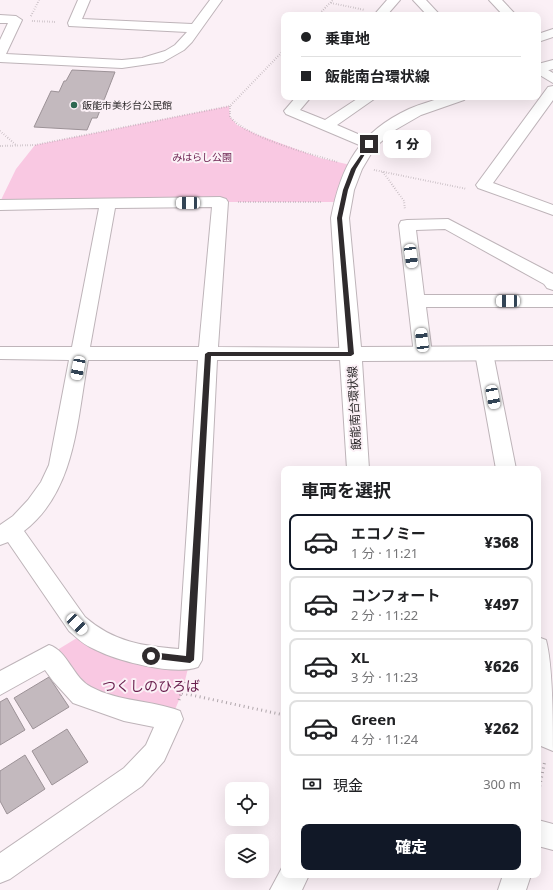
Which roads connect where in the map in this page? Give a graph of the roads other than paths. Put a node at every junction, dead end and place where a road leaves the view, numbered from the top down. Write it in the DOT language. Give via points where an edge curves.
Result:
graph roads {
  1 [pos="84,0"];
  2 [pos="216,0"];
  3 [pos="394,0"];
  4 [pos="420,0"];
  5 [pos="495,0"];
  6 [pos="383,12"];
  7 [pos="431,12"];
  8 [pos="507,12"];
  9 [pos="0,19"];
  10 [pos="195,28"];
  11 [pos="553,33"];
  12 [pos="541,37"];
  13 [pos="0,54"];
  14 [pos="0,58"];
  15 [pos="542,68"];
  16 [pos="553,78"];
  17 [pos="553,90"];
  18 [pos="301,100"];
  19 [pos="365,100"];
  20 [pos="450,100"];
  21 [pos="326,126"];
  22 [pos="369,144"];
  23 [pos="108,203"];
  24 [pos="0,205"];
  25 [pos="553,210"];
  26 [pos="553,284"];
  27 [pos="417,301"];
  28 [pos="553,301"];
  29 [pos="0,353"];
  30 [pos="484,353"];
  31 [pos="553,353"];
  32 [pos="81,354"];
  33 [pos="208,354"];
  34 [pos="351,354"];
  35 [pos="423,354"];
  36 [pos="358,466"];
  37 [pos="505,466"];
  38 [pos="5,533"];
  39 [pos="541,669"];
  40 [pos="0,684"];
  41 [pos="551,738"];
  42 [pos="541,834"];
  43 [pos="553,837"];
  44 [pos="0,869"];
  45 [pos="292,878"];
  46 [pos="516,878"];
  47 [pos="285,890"];
  48 [pos="512,890"];
  1 -- 10 [label="street" via="74,23"];
  2 -- 10 [label="street"];
  3 -- 6 [label="street"];
  4 -- 7 [label="street"];
  5 -- 8 [label="street"];
  9 -- 13 [label="street" via="16,20"];
  10 -- 14 [label="street" via="184,45 175,52 158,60 142,63"];
  11 -- 12 [label="street"];
  15 -- 16 [label="street"];
  17 -- 25 [label="street" via="484,185"];
  18 -- 21 [label="street" via="291,111"];
  19 -- 21 [label="street"];
  20 -- 22 [label="street, 飯能南台環状線" via="415,112 389,127"];
  21 -- 22 [label="street"];
  22 -- 34 [label="street, 飯能南台環状線" via="345,190 340,218"];
  23 -- 24 [label="street"];
  23 -- 32 [label="street"];
  23 -- 33 [label="street" via="220,202"];
  26 -- 27 [label="street" via="552,281 448,224 407,226"];
  27 -- 28 [label="street"];
  27 -- 35 [label="street"];
  29 -- 32 [label="street"];
  30 -- 31 [label="street"];
  30 -- 35 [label="street"];
  30 -- 37 [label="street"];
  32 -- 33 [label="street"];
  32 -- 38 [label="street" via="59,466 48,491 30,512"];
  33 -- 34 [label="street"];
  33 -- 38 [label="street" via="190,660 135,654 110,646 85,633"];
  34 -- 35 [label="street"];
  34 -- 36 [label="street, 飯能南台環状線"];
  39 -- 41 [label="street"];
  40 -- 44 [label="street" via="48,655 82,695 124,710 171,720 155,753 133,777"];
  42 -- 43 [label="street"];
  45 -- 47 [label="street"];
  46 -- 48 [label="street"];
}
